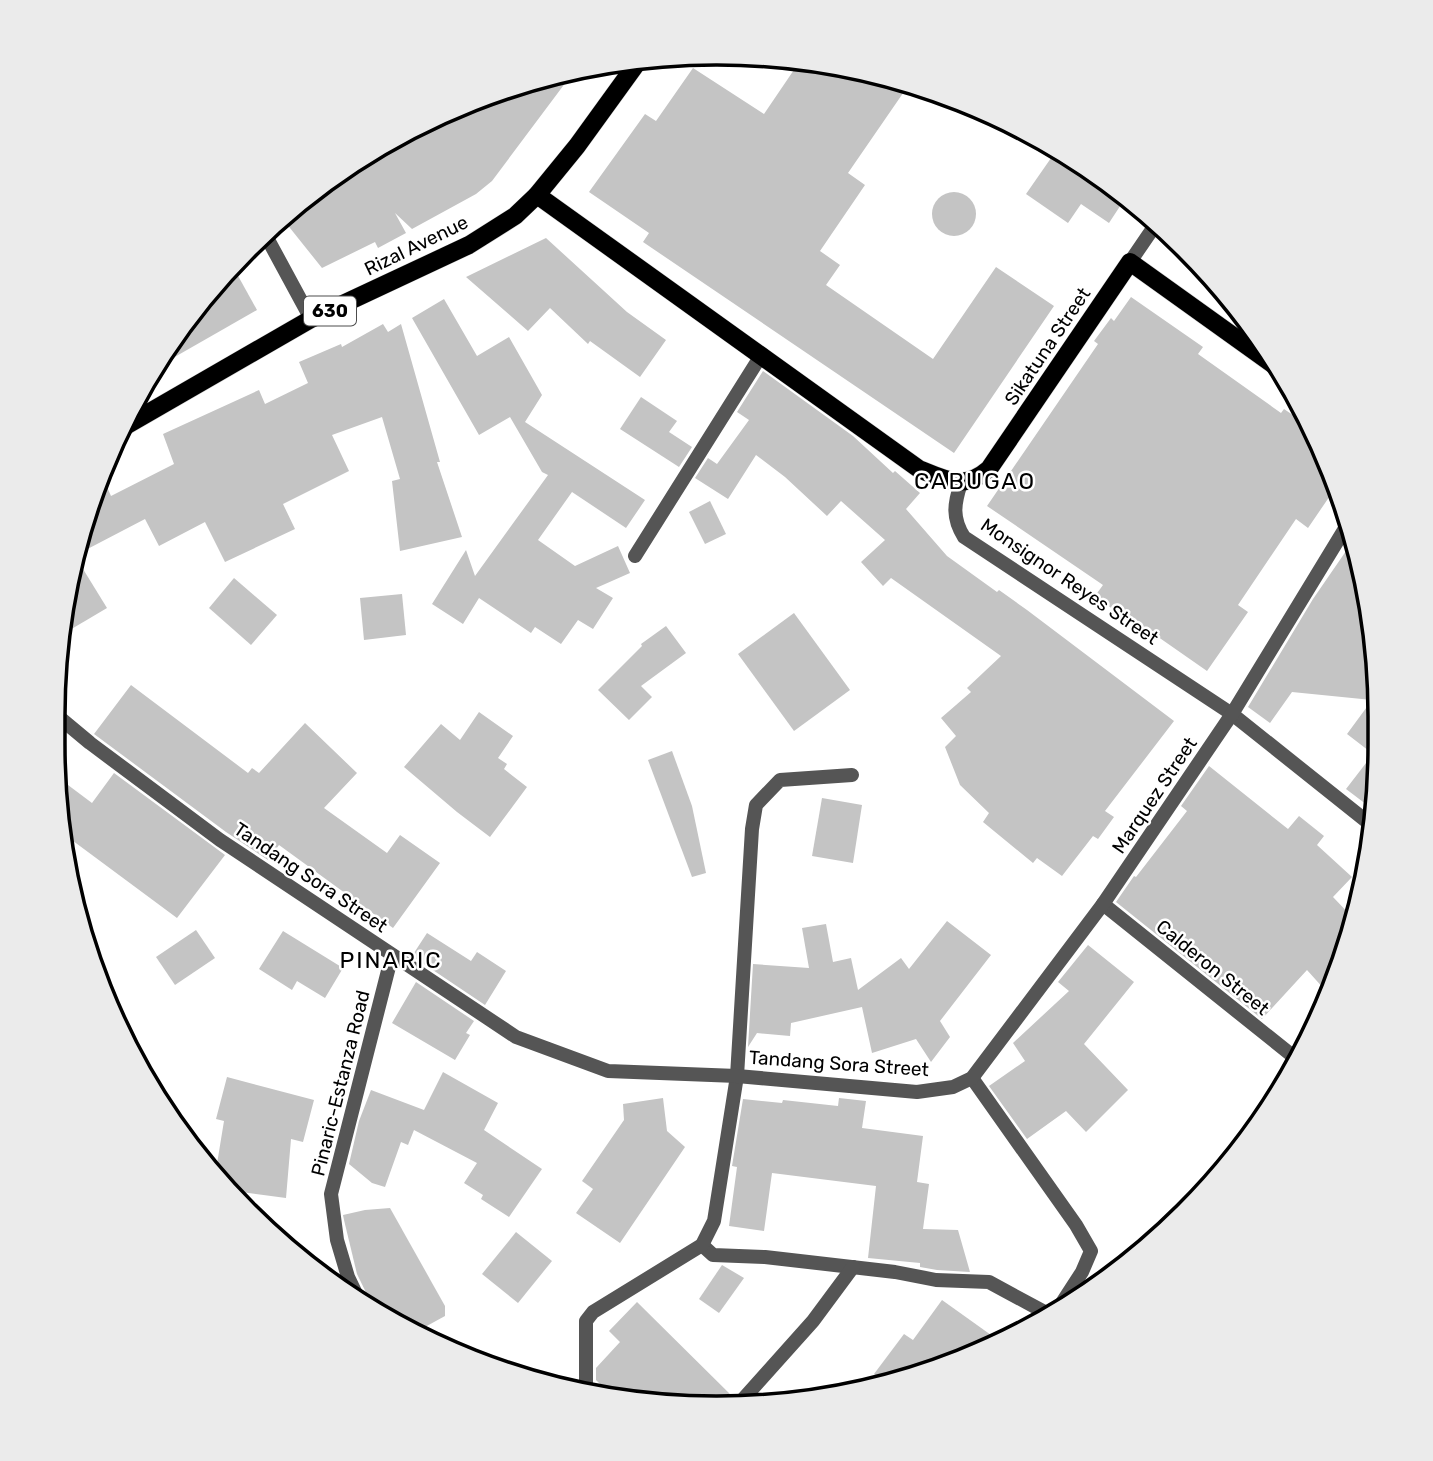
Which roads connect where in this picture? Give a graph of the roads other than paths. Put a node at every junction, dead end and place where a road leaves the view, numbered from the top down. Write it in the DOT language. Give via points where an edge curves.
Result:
graph roads {
  1 [pos="633,70"];
  2 [pos="537,195"];
  3 [pos="1151,231"];
  4 [pos="270,243"];
  5 [pos="1130,262"];
  6 [pos="312,319"];
  7 [pos="1258,353"];
  8 [pos="762,354"];
  9 [pos="136,420"];
  10 [pos="961,483"];
  11 [pos="1342,534"];
  12 [pos="635,556"];
  13 [pos="1232,714"];
  14 [pos="65,722"];
  15 [pos="852,775"];
  16 [pos="1364,819"];
  17 [pos="1103,904"];
  18 [pos="392,955"];
  19 [pos="1290,1054"];
  20 [pos="737,1076"];
  21 [pos="972,1078"];
  22 [pos="702,1245"];
  23 [pos="853,1267"];
  24 [pos="351,1284"];
  25 [pos="1069,1292"];
  26 [pos="1040,1310"];
  27 [pos="586,1383"];
  28 [pos="747,1395"];
  1 -- 2 [label="main road, Rizal Avenue / 630"];
  2 -- 6 [label="main road, Rizal Avenue / 630" via="515,216 469,245"];
  2 -- 8 [label="main road"];
  3 -- 5 [label="street, Sikatuna Street"];
  4 -- 6 [label="street"];
  5 -- 7 [label="main road"];
  5 -- 10 [label="main road, Sikatuna Street" via="989,469"];
  6 -- 9 [label="main road, Rizal Avenue / 630"];
  8 -- 10 [label="main road" via="919,469"];
  8 -- 12 [label="street"];
  10 -- 13 [label="street, Monsignor Reyes Street" via="954,512 964,537"];
  11 -- 13 [label="street, Marquez Street"];
  13 -- 16 [label="street, Monsignor Reyes Street"];
  13 -- 17 [label="street, Marquez Street"];
  14 -- 18 [label="street, Tandang Sora Street" via="220,840"];
  15 -- 20 [label="street" via="780,780 757,805"];
  17 -- 19 [label="street, Calderon Street"];
  17 -- 21 [label="street, Marquez Street"];
  18 -- 20 [label="street, Tandang Sora Street" via="516,1037 608,1071"];
  18 -- 24 [label="street, Pinaric-Estanza Road" via="331,1194 337,1240"];
  20 -- 21 [label="street, Tandang Sora Street" via="917,1092 953,1087"];
  20 -- 22 [label="street" via="714,1221"];
  21 -- 25 [label="street" via="1091,1251"];
  22 -- 23 [label="street" via="713,1255"];
  22 -- 27 [label="street" via="593,1312 586,1321"];
  23 -- 26 [label="street" via="936,1280 989,1282"];
  23 -- 28 [label="street" via="813,1321"];
}
